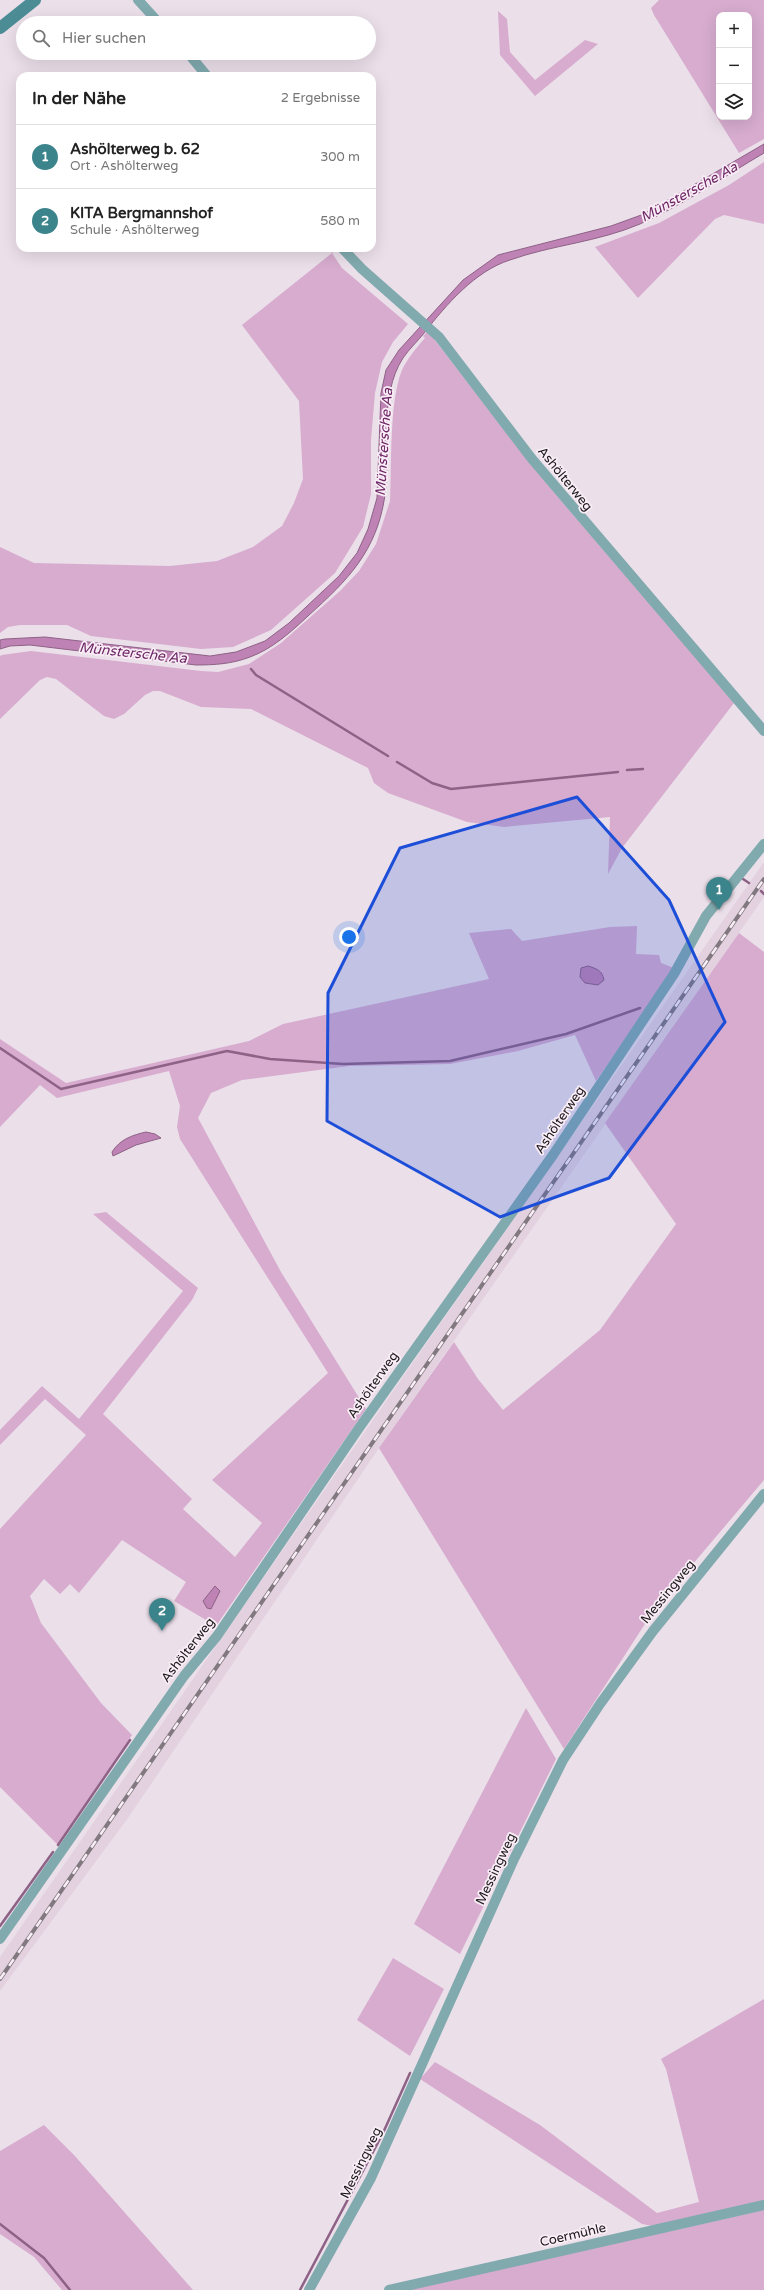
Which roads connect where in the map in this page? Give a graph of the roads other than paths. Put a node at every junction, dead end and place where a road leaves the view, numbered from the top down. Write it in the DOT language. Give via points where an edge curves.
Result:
graph roads {
  1 [pos="35,0"];
  2 [pos="138,0"];
  3 [pos="153,16"];
  4 [pos="0,28"];
  5 [pos="194,60"];
  6 [pos="204,72"];
  7 [pos="346,252"];
  8 [pos="764,732"];
  9 [pos="764,844"];
  10 [pos="764,1494"];
  11 [pos="0,1939"];
  12 [pos="764,2205"];
  13 [pos="309,2290"];
  14 [pos="388,2290"];
  1 -- 4 [label="main road"];
  2 -- 3 [label="street"];
  5 -- 6 [label="street"];
  7 -- 8 [label="street, Ashölterweg" via="434,332 537,465"];
  9 -- 11 [label="street, Ashölterweg" via="706,916 679,968 553,1155 359,1428 217,1636 184,1676"];
  10 -- 13 [label="street, Messingweg" via="653,1631 563,1760 514,1858 371,2178"];
  12 -- 14 [label="street, Coermühle"];
}
